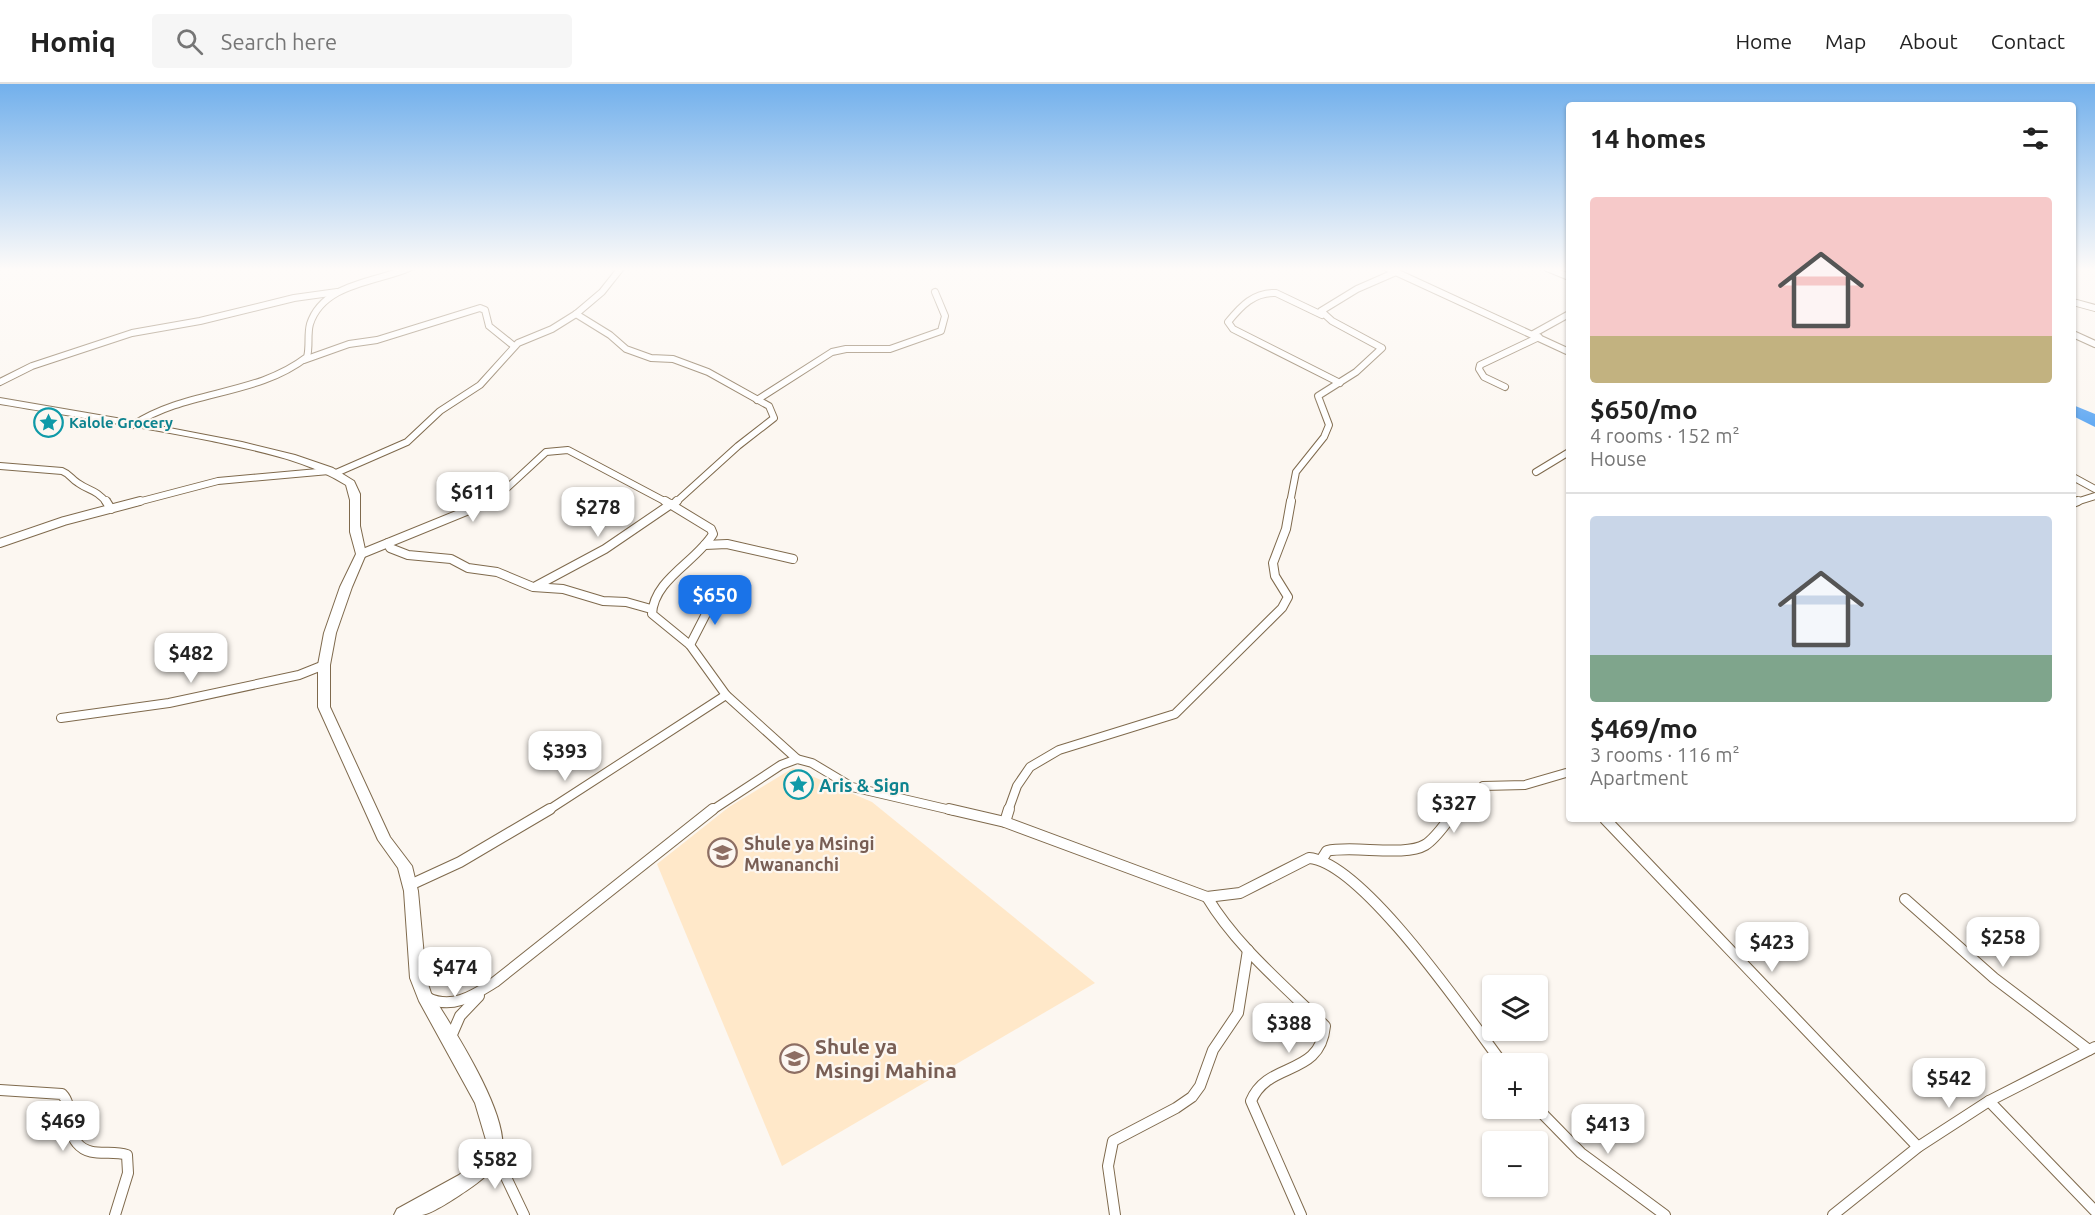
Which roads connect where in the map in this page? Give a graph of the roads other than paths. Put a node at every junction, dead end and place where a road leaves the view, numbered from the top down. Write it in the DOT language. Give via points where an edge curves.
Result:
graph roads {
  1 [pos="201,321"];
  2 [pos="312,321"];
  3 [pos="439,321"];
  4 [pos="488,321"];
  5 [pos="563,321"];
  6 [pos="587,321"];
  7 [pos="946,321"];
  8 [pos="1229,321"];
  9 [pos="1333,321"];
  10 [pos="1503,321"];
  11 [pos="1559,321"];
  12 [pos="2076,335"];
  13 [pos="1536,336"];
  14 [pos="2095,344"];
  15 [pos="514,346"];
  16 [pos="1566,351"];
  17 [pos="304,361"];
  18 [pos="0,382"];
  19 [pos="1340,383"];
  20 [pos="1505,387"];
  21 [pos="757,400"];
  22 [pos="0,401"];
  23 [pos="133,425"];
  24 [pos="1566,454"];
  25 [pos="0,466"];
  26 [pos="332,472"];
  27 [pos="1536,472"];
  28 [pos="2076,479"];
  29 [pos="2095,489"];
  30 [pos="2095,496"];
  31 [pos="2076,502"];
  32 [pos="672,505"];
  33 [pos="111,509"];
  34 [pos="0,543"];
  35 [pos="388,543"];
  36 [pos="705,545"];
  37 [pos="361,554"];
  38 [pos="793,559"];
  39 [pos="534,587"];
  40 [pos="729,595"];
  41 [pos="651,609"];
  42 [pos="690,645"];
  43 [pos="324,665"];
  44 [pos="726,695"];
  45 [pos="61,718"];
  46 [pos="797,759"];
  47 [pos="1566,775"];
  48 [pos="1005,822"];
  49 [pos="1608,822"];
  50 [pos="1322,859"];
  51 [pos="410,885"];
  52 [pos="1207,897"];
  53 [pos="1905,899"];
  54 [pos="1248,950"];
  55 [pos="495,982"];
  56 [pos="425,996"];
  57 [pos="450,1041"];
  58 [pos="2092,1048"];
  59 [pos="1495,1053"];
  60 [pos="0,1090"];
  61 [pos="1989,1101"];
  62 [pos="1545,1119"];
  63 [pos="1918,1147"];
  64 [pos="494,1152"];
  65 [pos="2095,1211"];
  66 [pos="115,1215"];
  67 [pos="403,1215"];
  68 [pos="524,1215"];
  69 [pos="1115,1215"];
  70 [pos="1302,1215"];
  71 [pos="1665,1215"];
  72 [pos="1833,1215"];
  1 -- 18 [label="street" via="132,333 32,366"];
  2 -- 17 [label="street" via="309,351"];
  3 -- 17 [label="street" via="350,344"];
  4 -- 15 [label="street"];
  5 -- 15 [label="street"];
  6 -- 21 [label="street" via="626,350 651,358 673,359 708,372"];
  7 -- 21 [label="street" via="941,331 906,346 832,352"];
  8 -- 19 [label="street" via="1233,329"];
  9 -- 19 [label="street" via="1382,348"];
  10 -- 13 [label="street"];
  11 -- 13 [label="street"];
  12 -- 14 [label="street"];
  13 -- 16 [label="street"];
  13 -- 20 [label="street" via="1480,365 1484,377"];
  15 -- 26 [label="street" via="486,380 440,411 407,442"];
  17 -- 23 [label="street" via="267,380 163,406"];
  19 -- 48 [label="street" via="1318,396 1318,404 1330,421 1323,442 1310,452 1296,474 1287,526 1275,551 1272,568 1288,597 1282,608 1175,714 1153,725 1059,752 1031,767 1016,788"];
  21 -- 32 [label="street" via="769,406 774,417"];
  22 -- 23 [label="street"];
  23 -- 26 [label="street" via="272,450"];
  24 -- 27 [label="street"];
  25 -- 33 [label="street" via="70,474 78,484 99,492"];
  26 -- 33 [label="street" via="219,481"];
  26 -- 37 [label="street" via="348,480 354,489 355,531"];
  28 -- 29 [label="street"];
  30 -- 31 [label="street"];
  32 -- 35 [label="street" via="568,450 552,450 494,500"];
  32 -- 36 [label="street" via="711,528 713,534"];
  32 -- 39 [label="street" via="580,566"];
  33 -- 34 [label="street"];
  35 -- 37 [label="street"];
  35 -- 39 [label="street" via="390,548 408,555 451,559 468,568 497,572"];
  36 -- 38 [label="street" via="727,544"];
  36 -- 41 [label="street" via="666,584"];
  37 -- 43 [label="street" via="330,633"];
  39 -- 41 [label="street" via="563,588 603,601"];
  40 -- 42 [label="street" via="709,608"];
  41 -- 42 [label="street"];
  42 -- 44 [label="street"];
  43 -- 45 [label="street" via="299,675 169,703"];
  43 -- 51 [label="street" via="324,707 386,840 405,866"];
  44 -- 46 [label="street"];
  44 -- 51 [label="street" via="539,816 506,832 484,851"];
  46 -- 48 [label="street" via="852,787"];
  46 -- 55 [label="street" via="724,800"];
  47 -- 50 [label="street" via="1525,785 1483,786 1462,803 1425,845 1390,851 1336,849 1327,851"];
  48 -- 52 [label="street"];
  49 -- 63 [label="street"];
  50 -- 52 [label="street" via="1307,859 1237,894"];
  50 -- 59 [label="street" via="1355,882 1394,921"];
  51 -- 56 [label="street" via="418,978"];
  52 -- 54 [label="street"];
  53 -- 58 [label="street" via="2022,1003"];
  54 -- 69 [label="street" via="1238,1013 1213,1050 1200,1086 1176,1108 1116,1138 1110,1147 1108,1166"];
  54 -- 70 [label="street" via="1326,1029 1319,1051 1257,1087 1251,1101"];
  55 -- 56 [label="street" via="457,1002 444,1004"];
  55 -- 57 [label="street" via="466,1008"];
  56 -- 57 [label="street"];
  57 -- 64 [label="street" via="487,1110 495,1131"];
  58 -- 61 [label="street"];
  60 -- 66 [label="street" via="62,1094 67,1099 74,1142 87,1150 128,1155 128,1173"];
  61 -- 63 [label="street"];
  61 -- 65 [label="street"];
  62 -- 71 [label="street" via="1611,1177"];
  63 -- 72 [label="street"];
  64 -- 67 [label="street" via="485,1164 446,1194"];
  64 -- 68 [label="street"];
}
